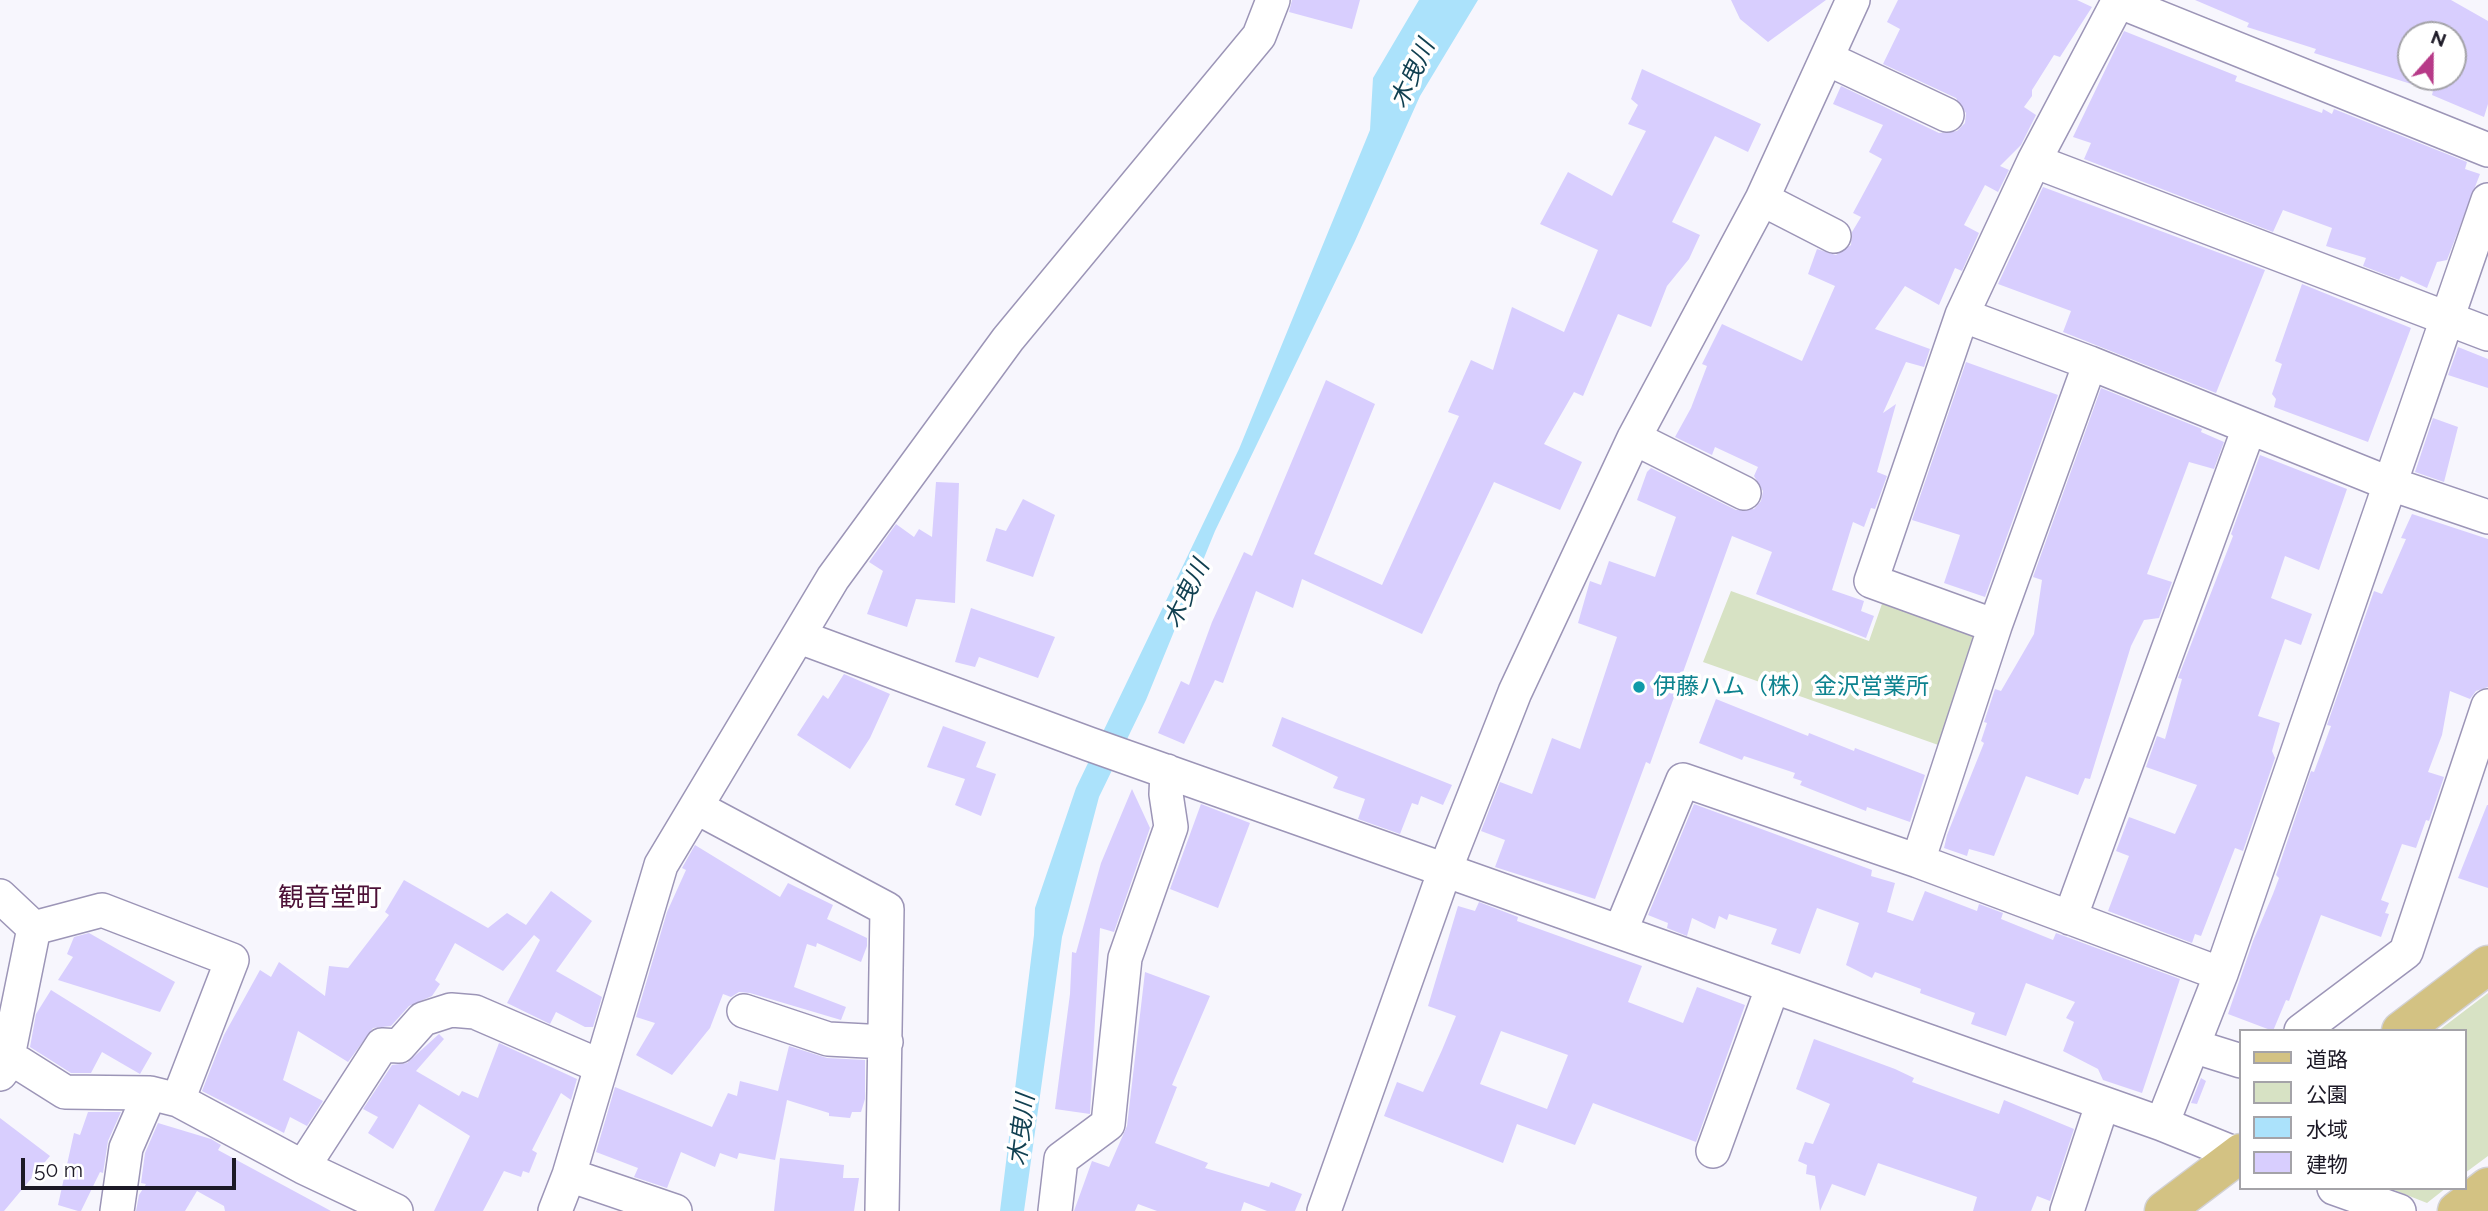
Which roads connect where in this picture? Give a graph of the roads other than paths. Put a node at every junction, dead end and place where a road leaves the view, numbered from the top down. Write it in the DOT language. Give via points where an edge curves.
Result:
graph roads {
  1 [pos="1272,0"];
  2 [pos="1853,0"];
  3 [pos="2119,1"];
  4 [pos="1828,59"];
  5 [pos="1947,116"];
  6 [pos="2488,150"];
  7 [pos="2034,161"];
  8 [pos="1762,199"];
  9 [pos="2488,200"];
  10 [pos="1834,236"];
  11 [pos="1962,315"];
  12 [pos="2448,320"];
  13 [pos="2488,334"];
  14 [pos="2090,363"];
  15 [pos="2249,428"];
  16 [pos="1634,438"];
  17 [pos="2388,483"];
  18 [pos="1744,493"];
  19 [pos="2488,517"];
  20 [pos="1995,626"];
  21 [pos="800,637"];
  22 [pos="2488,706"];
  23 [pos="1167,771"];
  24 [pos="696,807"];
  25 [pos="1918,861"];
  26 [pos="1445,870"];
  27 [pos="0,896"];
  28 [pos="2070,918"];
  29 [pos="34,928"];
  30 [pos="1620,932"];
  31 [pos="2488,965"];
  32 [pos="2221,974"];
  33 [pos="1773,986"];
  34 [pos="744,1011"];
  35 [pos="2304,1029"];
  36 [pos="2404,1029"];
  37 [pos="886,1042"];
  38 [pos="2193,1046"];
  39 [pos="2240,1062"];
  40 [pos="600,1066"];
  41 [pos="3,1070"];
  42 [pos="164,1096"];
  43 [pos="2102,1105"];
  44 [pos="2162,1124"];
  45 [pos="1713,1151"];
  46 [pos="2240,1155"];
  47 [pos="303,1167"];
  48 [pos="569,1175"];
  49 [pos="2488,1187"];
  50 [pos="2340,1190"];
  51 [pos="359,1203"];
  52 [pos="117,1211"];
  53 [pos="396,1211"];
  54 [pos="555,1211"];
  55 [pos="675,1211"];
  56 [pos="882,1211"];
  57 [pos="1055,1211"];
  58 [pos="1324,1211"];
  59 [pos="2067,1211"];
  60 [pos="2164,1211"];
  61 [pos="2399,1211"];
  62 [pos="2457,1211"];
  1 -- 21 [label="street" via="1259,36 1008,339 833,578"];
  2 -- 4 [label="street"];
  3 -- 6 [label="street"];
  3 -- 7 [label="street"];
  4 -- 5 [label="street"];
  4 -- 8 [label="street"];
  7 -- 11 [label="street"];
  7 -- 12 [label="street"];
  8 -- 10 [label="street"];
  8 -- 16 [label="street"];
  9 -- 12 [label="street"];
  11 -- 14 [label="street"];
  11 -- 20 [label="street" via="1871,582"];
  12 -- 13 [label="street"];
  12 -- 17 [label="street"];
  14 -- 15 [label="street"];
  14 -- 20 [label="street"];
  15 -- 17 [label="street"];
  15 -- 28 [label="street"];
  16 -- 18 [label="street"];
  16 -- 26 [label="street" via="1515,692"];
  17 -- 19 [label="street"];
  17 -- 32 [label="street"];
  20 -- 25 [label="street"];
  21 -- 23 [label="street"];
  21 -- 24 [label="street"];
  22 -- 35 [label="street" via="2406,952"];
  23 -- 26 [label="street"];
  23 -- 57 [label="street" via="1171,827 1125,958 1108,1124 1061,1159"];
  24 -- 37 [label="street" via="887,909"];
  24 -- 40 [label="street" via="661,864"];
  25 -- 28 [label="street"];
  25 -- 30 [label="street" via="1683,780"];
  26 -- 30 [label="street"];
  26 -- 58 [label="street"];
  27 -- 29 [label="street"];
  28 -- 32 [label="street"];
  29 -- 41 [label="street"];
  29 -- 42 [label="street" via="102,910 232,960"];
  30 -- 33 [label="street"];
  31 -- 36 [label="main road"];
  32 -- 38 [label="street"];
  33 -- 43 [label="street"];
  33 -- 45 [label="street"];
  34 -- 37 [label="street" via="828,1039"];
  37 -- 56 [label="street"];
  38 -- 39 [label="street"];
  38 -- 44 [label="street"];
  40 -- 47 [label="street" via="475,1012 451,1010 423,1019 399,1046 382,1045"];
  40 -- 48 [label="street"];
  41 -- 42 [label="street" via="19,1063 65,1092"];
  42 -- 47 [label="street"];
  42 -- 52 [label="street" via="126,1147"];
  43 -- 44 [label="street"];
  43 -- 59 [label="street"];
  44 -- 46 [label="street"];
  46 -- 60 [label="main road"];
  47 -- 51 [label="street"];
  48 -- 54 [label="street"];
  48 -- 55 [label="street"];
  49 -- 62 [label="main road"];
  50 -- 61 [label="street"];
  51 -- 53 [label="street"];
}
